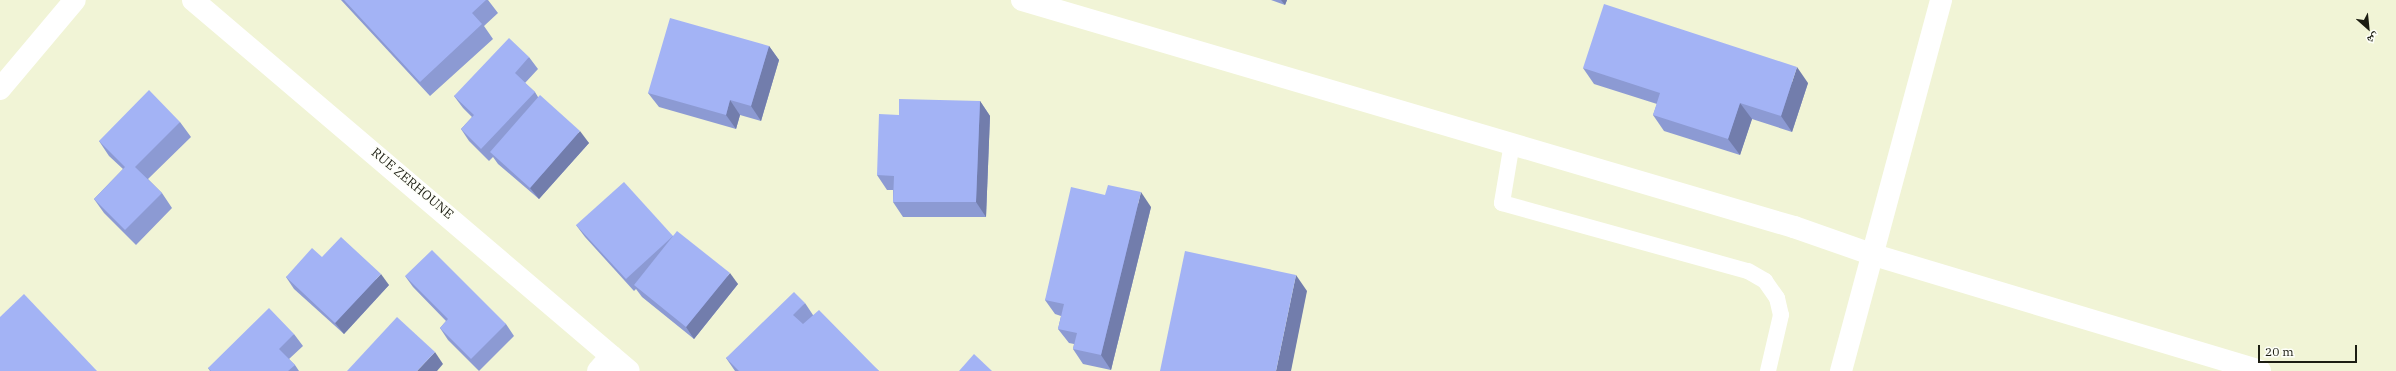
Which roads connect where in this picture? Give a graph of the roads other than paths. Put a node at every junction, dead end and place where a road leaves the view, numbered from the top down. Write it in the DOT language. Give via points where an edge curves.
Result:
graph roads {
  1 [pos="75,0"];
  2 [pos="193,0"];
  3 [pos="1022,0"];
  4 [pos="1941,0"];
  5 [pos="0,89"];
  6 [pos="1512,143"];
  7 [pos="1874,254"];
  8 [pos="604,364"];
  9 [pos="629,371"];
  10 [pos="1768,371"];
  11 [pos="1841,371"];
  12 [pos="2260,371"];
  1 -- 5 [label="street"];
  2 -- 8 [label="street, RUE ZERHOUNE"];
  3 -- 6 [label="street"];
  4 -- 7 [label="street"];
  6 -- 7 [label="street"];
  6 -- 10 [label="lane" via="1502,203 1748,271 1766,281 1777,298 1781,315"];
  7 -- 11 [label="street"];
  7 -- 12 [label="street"];
  8 -- 9 [label="street, RUE ZERHOUNE"];
}
